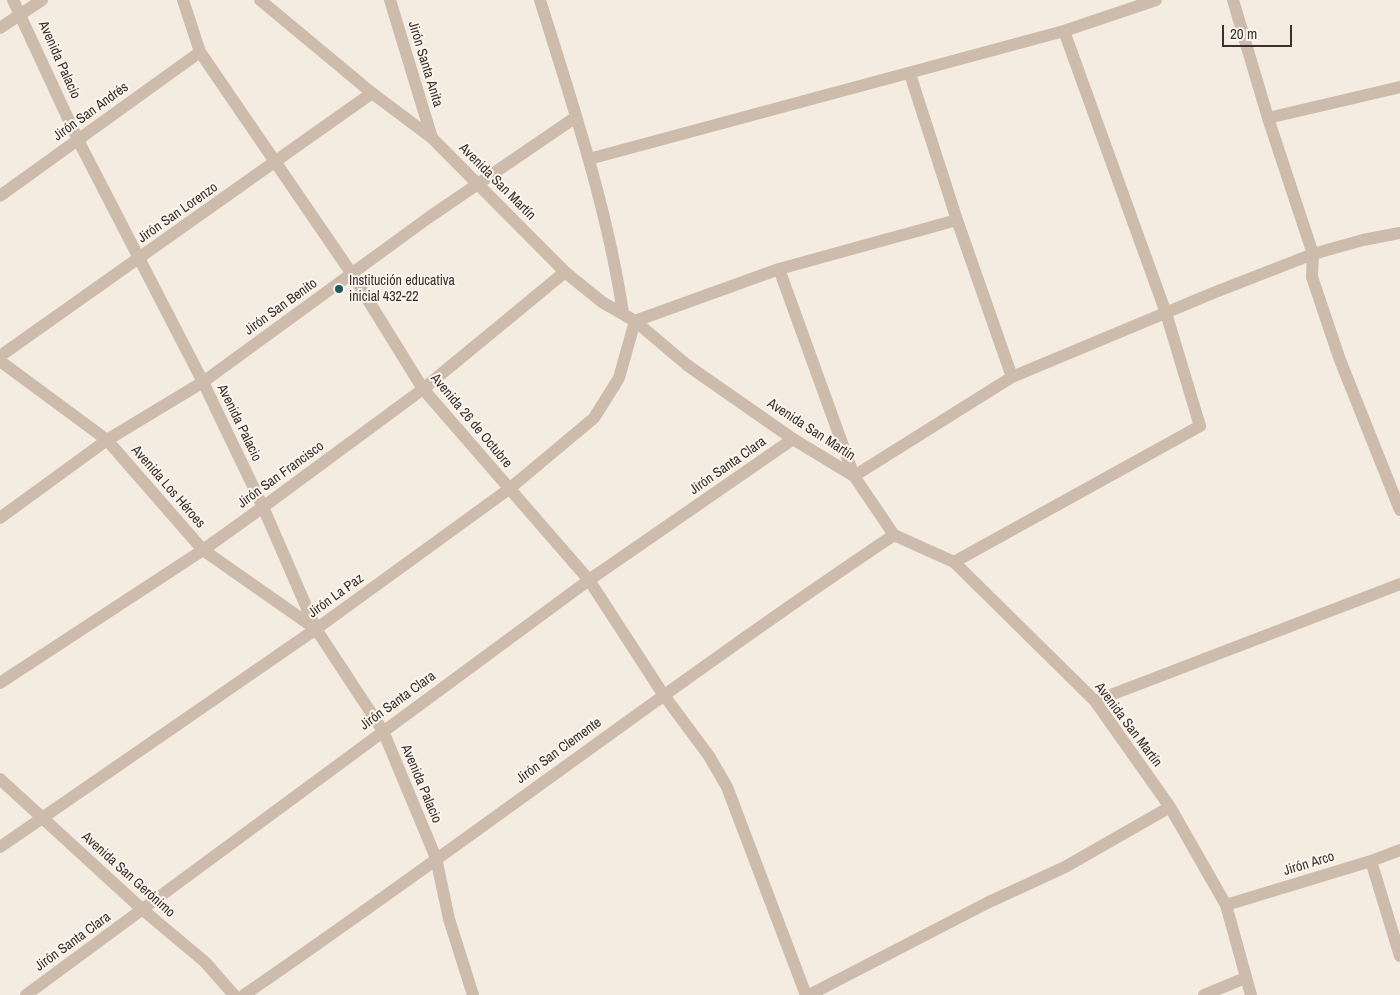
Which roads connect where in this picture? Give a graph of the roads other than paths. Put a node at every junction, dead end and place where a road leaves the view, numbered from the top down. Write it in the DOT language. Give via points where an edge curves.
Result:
graph roads {
  1 [pos="13,0"];
  2 [pos="42,0"];
  3 [pos="184,0"];
  4 [pos="260,0"];
  5 [pos="390,0"];
  6 [pos="540,0"];
  7 [pos="1156,0"];
  8 [pos="1233,0"];
  9 [pos="21,13"];
  10 [pos="0,28"];
  11 [pos="1064,31"];
  12 [pos="200,52"];
  13 [pos="910,74"];
  14 [pos="1400,87"];
  15 [pos="372,93"];
  16 [pos="576,117"];
  17 [pos="1268,118"];
  18 [pos="432,138"];
  19 [pos="78,140"];
  20 [pos="589,159"];
  21 [pos="276,162"];
  22 [pos="477,184"];
  23 [pos="0,196"];
  24 [pos="957,220"];
  25 [pos="1400,233"];
  26 [pos="1313,254"];
  27 [pos="138,259"];
  28 [pos="779,269"];
  29 [pos="565,272"];
  30 [pos="352,274"];
  31 [pos="623,312"];
  32 [pos="1166,314"];
  33 [pos="635,321"];
  34 [pos="0,356"];
  35 [pos="0,362"];
  36 [pos="1012,377"];
  37 [pos="203,382"];
  38 [pos="423,389"];
  39 [pos="793,439"];
  40 [pos="107,440"];
  41 [pos="854,476"];
  42 [pos="509,489"];
  43 [pos="263,508"];
  44 [pos="1400,510"];
  45 [pos="0,518"];
  46 [pos="894,535"];
  47 [pos="203,550"];
  48 [pos="954,562"];
  49 [pos="589,580"];
  50 [pos="1400,584"];
  51 [pos="316,629"];
  52 [pos="0,683"];
  53 [pos="663,694"];
  54 [pos="1095,701"];
  55 [pos="383,731"];
  56 [pos="0,779"];
  57 [pos="1170,807"];
  58 [pos="41,817"];
  59 [pos="0,846"];
  60 [pos="1400,850"];
  61 [pos="436,858"];
  62 [pos="1371,861"];
  63 [pos="1226,905"];
  64 [pos="143,910"];
  65 [pos="1400,956"];
  66 [pos="1245,978"];
  67 [pos="26,995"];
  68 [pos="234,995"];
  69 [pos="244,995"];
  70 [pos="473,995"];
  71 [pos="808,995"];
  72 [pos="1204,995"];
  73 [pos="1251,995"];
  1 -- 9 [label="street, Avenida Palacio"];
  2 -- 9 [label="street"];
  3 -- 12 [label="street, Avenida 26 de Octubre"];
  4 -- 15 [label="street, Avenida San Martín"];
  5 -- 18 [label="street, Jirón Santa Anita"];
  6 -- 16 [label="street"];
  7 -- 11 [label="street"];
  8 -- 17 [label="street"];
  9 -- 10 [label="street"];
  9 -- 19 [label="street, Avenida Palacio"];
  11 -- 13 [label="street"];
  11 -- 32 [label="street"];
  12 -- 19 [label="street, Jirón San Andrés"];
  12 -- 21 [label="street, Avenida 26 de Octubre"];
  13 -- 20 [label="street"];
  13 -- 24 [label="street"];
  14 -- 17 [label="street"];
  15 -- 18 [label="street, Avenida San Martín"];
  15 -- 21 [label="street, Jirón San Lorenzo"];
  16 -- 20 [label="street"];
  16 -- 22 [label="street, Jirón San Benito"];
  17 -- 26 [label="street"];
  18 -- 22 [label="street, Avenida San Martín"];
  19 -- 23 [label="street, Jirón San Andrés"];
  19 -- 27 [label="street, Avenida Palacio"];
  20 -- 31 [label="street"];
  21 -- 27 [label="street, Jirón San Lorenzo"];
  21 -- 30 [label="street, Avenida 26 de Octubre"];
  22 -- 29 [label="street, Avenida San Martín"];
  22 -- 30 [label="street, Jirón San Benito"];
  24 -- 28 [label="street"];
  24 -- 36 [label="street"];
  25 -- 26 [label="street"];
  26 -- 32 [label="street"];
  26 -- 44 [label="street" via="1312,277 1340,360"];
  27 -- 34 [label="street, Jirón San Lorenzo"];
  27 -- 37 [label="street, Avenida Palacio"];
  28 -- 33 [label="street"];
  28 -- 41 [label="street"];
  29 -- 31 [label="street, Avenida San Martín" via="602,302"];
  29 -- 38 [label="street, Jirón San Francisco"];
  30 -- 37 [label="street, Jirón San Benito"];
  30 -- 38 [label="street, Avenida 26 de Octubre"];
  31 -- 33 [label="street, Avenida San Martín"];
  32 -- 36 [label="street"];
  32 -- 48 [label="street" via="1200,426"];
  33 -- 39 [label="street, Avenida San Martín" via="686,365"];
  33 -- 42 [label="street, Jirón La Paz" via="619,378 594,418"];
  35 -- 40 [label="street, Avenida Los Héroes"];
  36 -- 41 [label="street"];
  37 -- 40 [label="street, Jirón San Benito"];
  37 -- 43 [label="street, Avenida Palacio"];
  38 -- 42 [label="street, Avenida 26 de Octubre"];
  38 -- 43 [label="street, Jirón San Francisco"];
  39 -- 41 [label="street, Avenida San Martín"];
  39 -- 49 [label="street, Jirón Santa Clara"];
  40 -- 45 [label="street, Jirón San Benito"];
  40 -- 47 [label="street, Avenida Los Héroes"];
  41 -- 46 [label="street, Avenida San Martín"];
  42 -- 49 [label="street, Avenida 26 de Octubre"];
  42 -- 51 [label="street, Jirón La Paz"];
  43 -- 47 [label="street, Jirón San Francisco"];
  43 -- 51 [label="street, Avenida Palacio"];
  46 -- 48 [label="street, Avenida San Martín"];
  46 -- 53 [label="street, Jirón San Clemente"];
  47 -- 51 [label="street, Avenida Los Héroes"];
  47 -- 52 [label="street, Jirón San Francisco"];
  48 -- 54 [label="street, Avenida San Martín"];
  49 -- 53 [label="street, Avenida 26 de Octubre"];
  49 -- 55 [label="street, Jirón Santa Clara"];
  50 -- 54 [label="street"];
  51 -- 55 [label="street, Avenida Palacio"];
  51 -- 58 [label="street, Jirón La Paz"];
  53 -- 61 [label="street, Jirón San Clemente"];
  53 -- 71 [label="street, Avenida 26 de Octubre" via="709,756 727,787"];
  54 -- 57 [label="street, Avenida San Martín"];
  55 -- 61 [label="street, Avenida Palacio"];
  55 -- 64 [label="street, Jirón Santa Clara"];
  56 -- 58 [label="street, Avenida San Gerónimo"];
  57 -- 63 [label="street, Avenida San Martín"];
  57 -- 71 [label="street" via="1065,867 987,903"];
  58 -- 59 [label="street, Jirón La Paz"];
  58 -- 64 [label="street, Avenida San Gerónimo"];
  60 -- 62 [label="street, Jirón Arco"];
  61 -- 69 [label="street, Jirón San Clemente" via="371,908"];
  61 -- 70 [label="street" via="449,919"];
  62 -- 63 [label="street, Jirón Arco"];
  62 -- 65 [label="street"];
  63 -- 66 [label="street, Avenida San Martín"];
  64 -- 67 [label="street, Jirón Santa Clara"];
  64 -- 68 [label="street, Avenida San Gerónimo" via="205,962"];
  66 -- 72 [label="street"];
  66 -- 73 [label="street, Avenida San Martín"];
}
